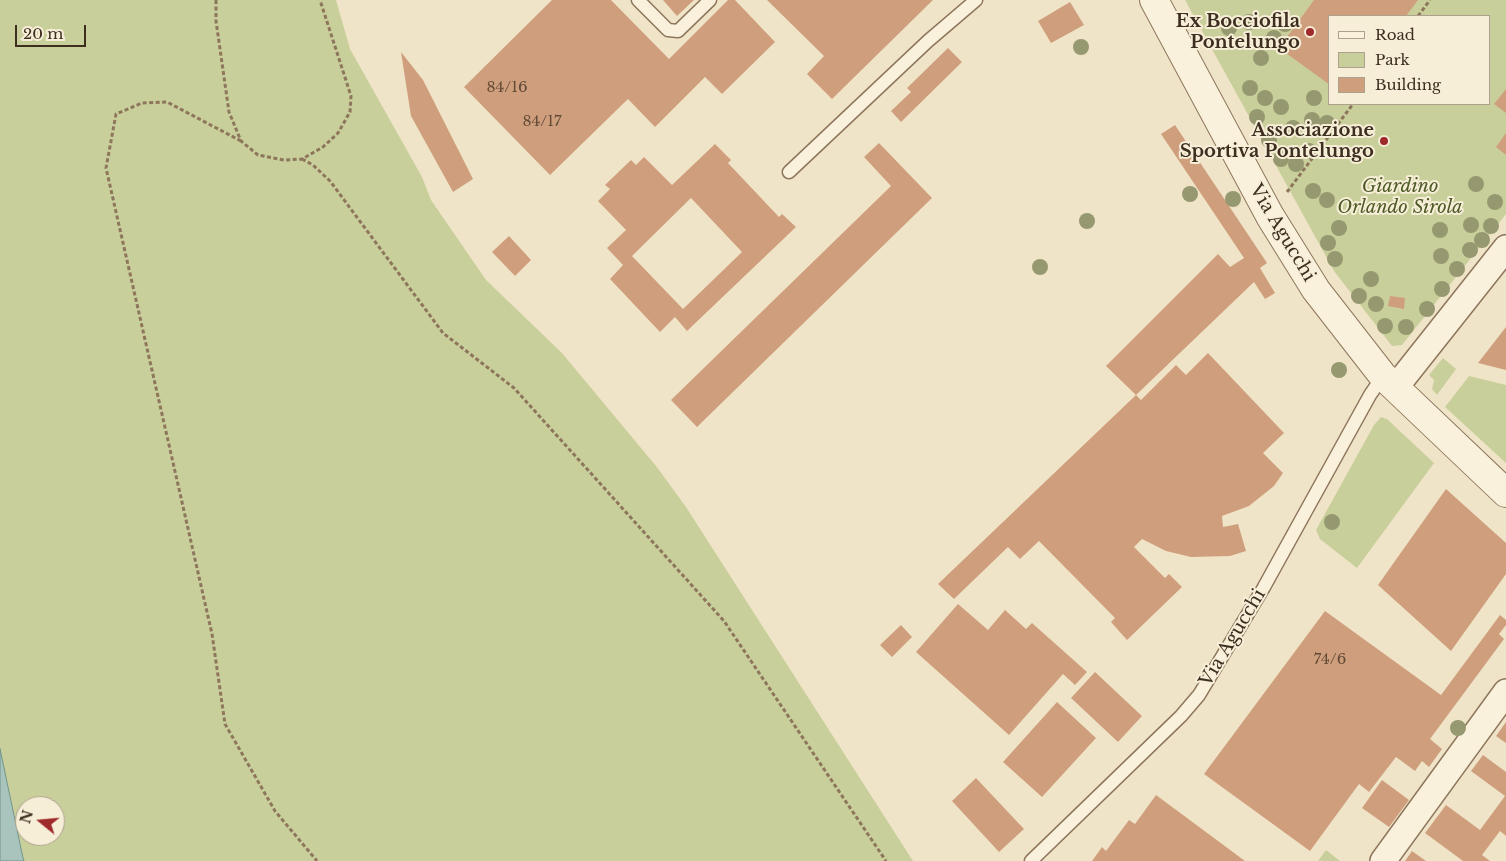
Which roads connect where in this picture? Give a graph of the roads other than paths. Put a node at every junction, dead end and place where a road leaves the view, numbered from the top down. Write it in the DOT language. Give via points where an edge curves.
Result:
graph roads {
  1 [pos="638,0"];
  2 [pos="710,0"];
  3 [pos="976,0"];
  4 [pos="1154,0"];
  5 [pos="789,172"];
  6 [pos="1506,248"];
  7 [pos="1389,382"];
  8 [pos="1506,494"];
  9 [pos="1506,692"];
  10 [pos="1031,861"];
  11 [pos="1383,861"];
  1 -- 2 [label="lane" via="668,30 678,31"];
  3 -- 5 [label="lane"];
  4 -- 7 [label="street, Via Agucchi" via="1299,265 1345,329"];
  6 -- 7 [label="street, Via Agucchi"];
  7 -- 8 [label="street, Via Agucchi"];
  7 -- 10 [label="lane, Via Agucchi" via="1370,395 1264,587 1199,695"];
  9 -- 11 [label="street"];
}
